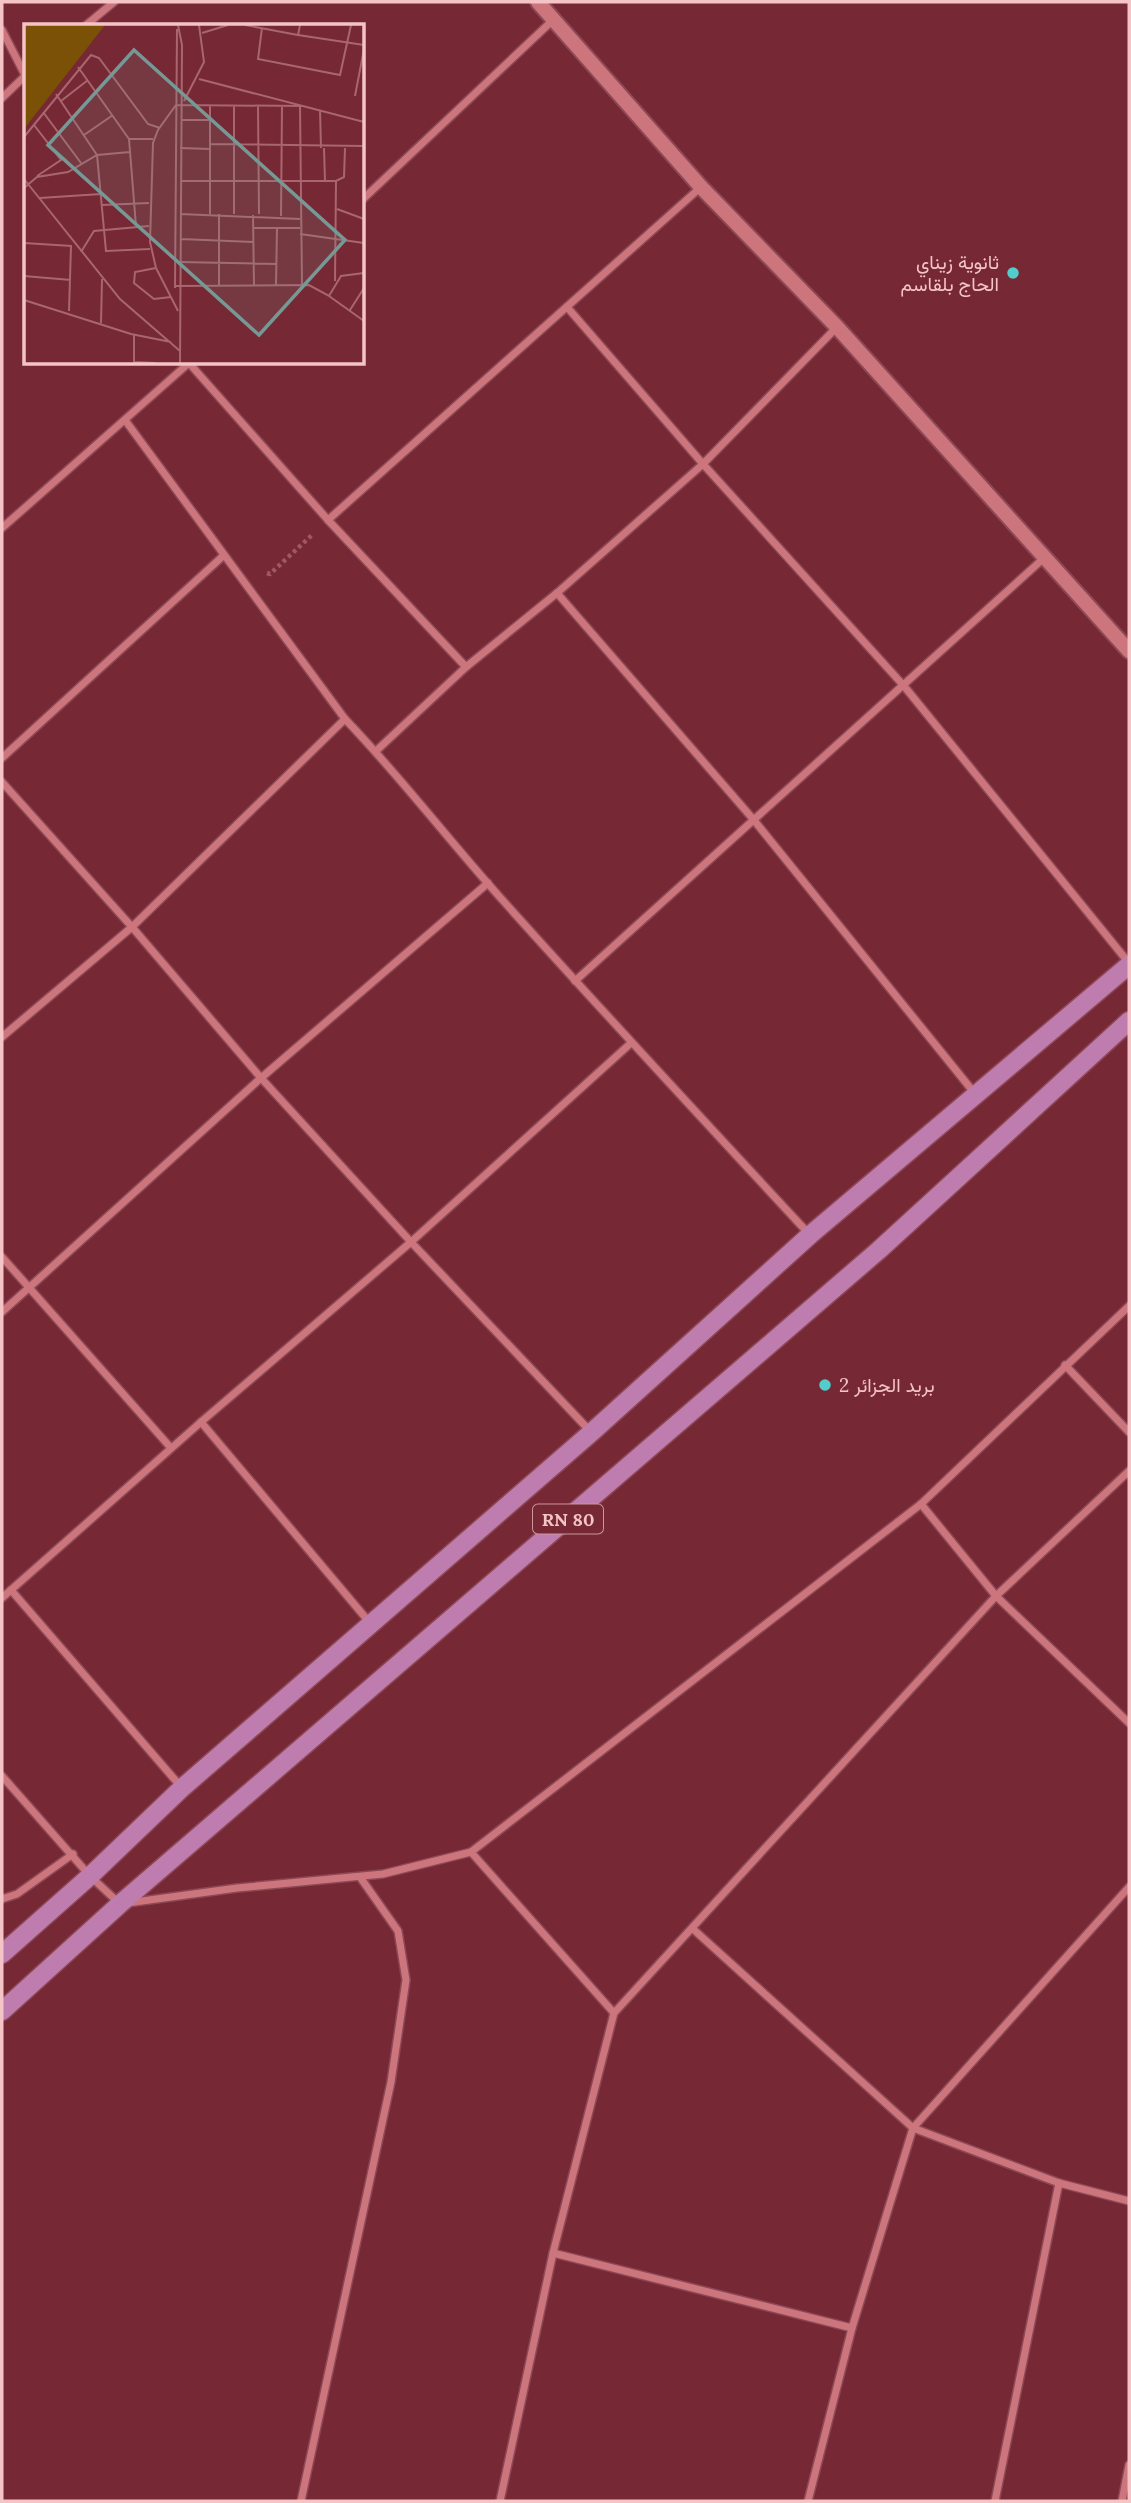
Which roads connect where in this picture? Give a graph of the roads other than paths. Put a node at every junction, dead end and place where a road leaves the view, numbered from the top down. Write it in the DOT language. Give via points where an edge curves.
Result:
graph roads {
  1 [pos="114,2"];
  2 [pos="538,2"];
  3 [pos="554,20"];
  4 [pos="87,24"];
  5 [pos="2,30"];
  6 [pos="24,72"];
  7 [pos="24,78"];
  8 [pos="2,98"];
  9 [pos="702,187"];
  10 [pos="364,198"];
  11 [pos="567,307"];
  12 [pos="837,327"];
  13 [pos="189,364"];
  14 [pos="191,364"];
  15 [pos="125,420"];
  16 [pos="703,464"];
  17 [pos="328,520"];
  18 [pos="2,528"];
  19 [pos="223,556"];
  20 [pos="1044,558"];
  21 [pos="557,593"];
  22 [pos="1129,651"];
  23 [pos="466,667"];
  24 [pos="904,686"];
  25 [pos="345,719"];
  26 [pos="376,751"];
  27 [pos="2,758"];
  28 [pos="2,782"];
  29 [pos="753,819"];
  30 [pos="488,883"];
  31 [pos="132,927"];
  32 [pos="1129,964"];
  33 [pos="575,981"];
  34 [pos="1129,1021"];
  35 [pos="2,1037"];
  36 [pos="631,1042"];
  37 [pos="261,1078"];
  38 [pos="977,1096"];
  39 [pos="810,1235"];
  40 [pos="411,1242"];
  41 [pos="2,1257"];
  42 [pos="30,1287"];
  43 [pos="1129,1306"];
  44 [pos="2,1312"];
  45 [pos="1065,1366"];
  46 [pos="201,1422"];
  47 [pos="592,1432"];
  48 [pos="1129,1432"];
  49 [pos="171,1448"];
  50 [pos="1129,1471"];
  51 [pos="921,1504"];
  52 [pos="11,1590"];
  53 [pos="996,1596"];
  54 [pos="2,1598"];
  55 [pos="370,1623"];
  56 [pos="1129,1723"];
  57 [pos="2,1776"];
  58 [pos="182,1787"];
  59 [pos="471,1852"];
  60 [pos="73,1854"];
  61 [pos="90,1876"];
  62 [pos="360,1877"];
  63 [pos="1129,1887"];
  64 [pos="2,1899"];
  65 [pos="120,1904"];
  66 [pos="693,1929"];
  67 [pos="2,1954"];
  68 [pos="2,2011"];
  69 [pos="614,2013"];
  70 [pos="913,2129"];
  71 [pos="1059,2183"];
  72 [pos="1129,2201"];
  73 [pos="553,2253"];
  74 [pos="852,2328"];
  75 [pos="1129,2465"];
  76 [pos="301,2501"];
  77 [pos="500,2501"];
  78 [pos="808,2501"];
  79 [pos="995,2501"];
  80 [pos="1122,2501"];
  1 -- 4 [label="street"];
  2 -- 3 [label="main road"];
  3 -- 9 [label="main road"];
  3 -- 10 [label="street"];
  5 -- 6 [label="street"];
  7 -- 8 [label="street"];
  9 -- 11 [label="street"];
  9 -- 12 [label="main road"];
  11 -- 16 [label="street"];
  11 -- 17 [label="street"];
  12 -- 16 [label="street"];
  12 -- 20 [label="main road"];
  13 -- 15 [label="street"];
  14 -- 17 [label="street"];
  15 -- 18 [label="street"];
  15 -- 19 [label="street"];
  16 -- 21 [label="street"];
  16 -- 24 [label="street"];
  17 -- 23 [label="street"];
  19 -- 25 [label="street"];
  19 -- 27 [label="street"];
  20 -- 22 [label="main road"];
  20 -- 24 [label="street"];
  21 -- 23 [label="street"];
  21 -- 29 [label="street"];
  23 -- 26 [label="street"];
  24 -- 29 [label="street"];
  24 -- 32 [label="street"];
  25 -- 26 [label="street"];
  25 -- 31 [label="street"];
  26 -- 30 [label="street"];
  28 -- 31 [label="street"];
  29 -- 33 [label="street"];
  29 -- 38 [label="street"];
  30 -- 33 [label="street"];
  30 -- 37 [label="street"];
  31 -- 35 [label="street"];
  31 -- 37 [label="street"];
  32 -- 38 [label="main road, RN 80"];
  33 -- 36 [label="street"];
  34 -- 65 [label="main road, RN 80" via="879,1250"];
  36 -- 39 [label="street"];
  36 -- 40 [label="street"];
  37 -- 40 [label="street"];
  37 -- 42 [label="street"];
  38 -- 39 [label="main road, RN 80"];
  39 -- 47 [label="main road, RN 80"];
  40 -- 46 [label="street"];
  40 -- 47 [label="street"];
  41 -- 42 [label="street"];
  42 -- 44 [label="street"];
  42 -- 49 [label="street"];
  43 -- 45 [label="street"];
  45 -- 48 [label="street"];
  45 -- 51 [label="street"];
  46 -- 49 [label="street"];
  46 -- 55 [label="street"];
  47 -- 55 [label="main road, RN 80"];
  49 -- 52 [label="street"];
  50 -- 53 [label="street"];
  51 -- 53 [label="street"];
  51 -- 59 [label="street"];
  52 -- 54 [label="street"];
  52 -- 58 [label="street"];
  53 -- 56 [label="street"];
  53 -- 66 [label="street"];
  55 -- 58 [label="main road, RN 80"];
  57 -- 60 [label="street"];
  58 -- 61 [label="main road, RN 80"];
  59 -- 62 [label="street"];
  59 -- 69 [label="street"];
  60 -- 61 [label="street"];
  60 -- 64 [label="street" via="17,1894"];
  61 -- 65 [label="street"];
  61 -- 67 [label="main road, RN 80"];
  62 -- 65 [label="street"];
  62 -- 76 [label="street" via="398,1931 406,1980 391,2082"];
  63 -- 70 [label="street"];
  65 -- 68 [label="main road, RN 80"];
  66 -- 69 [label="street"];
  66 -- 70 [label="street"];
  69 -- 73 [label="street"];
  70 -- 71 [label="street"];
  70 -- 74 [label="street"];
  71 -- 72 [label="street"];
  71 -- 79 [label="street"];
  73 -- 74 [label="street"];
  73 -- 77 [label="street"];
  74 -- 78 [label="street"];
  75 -- 80 [label="street"];
}
